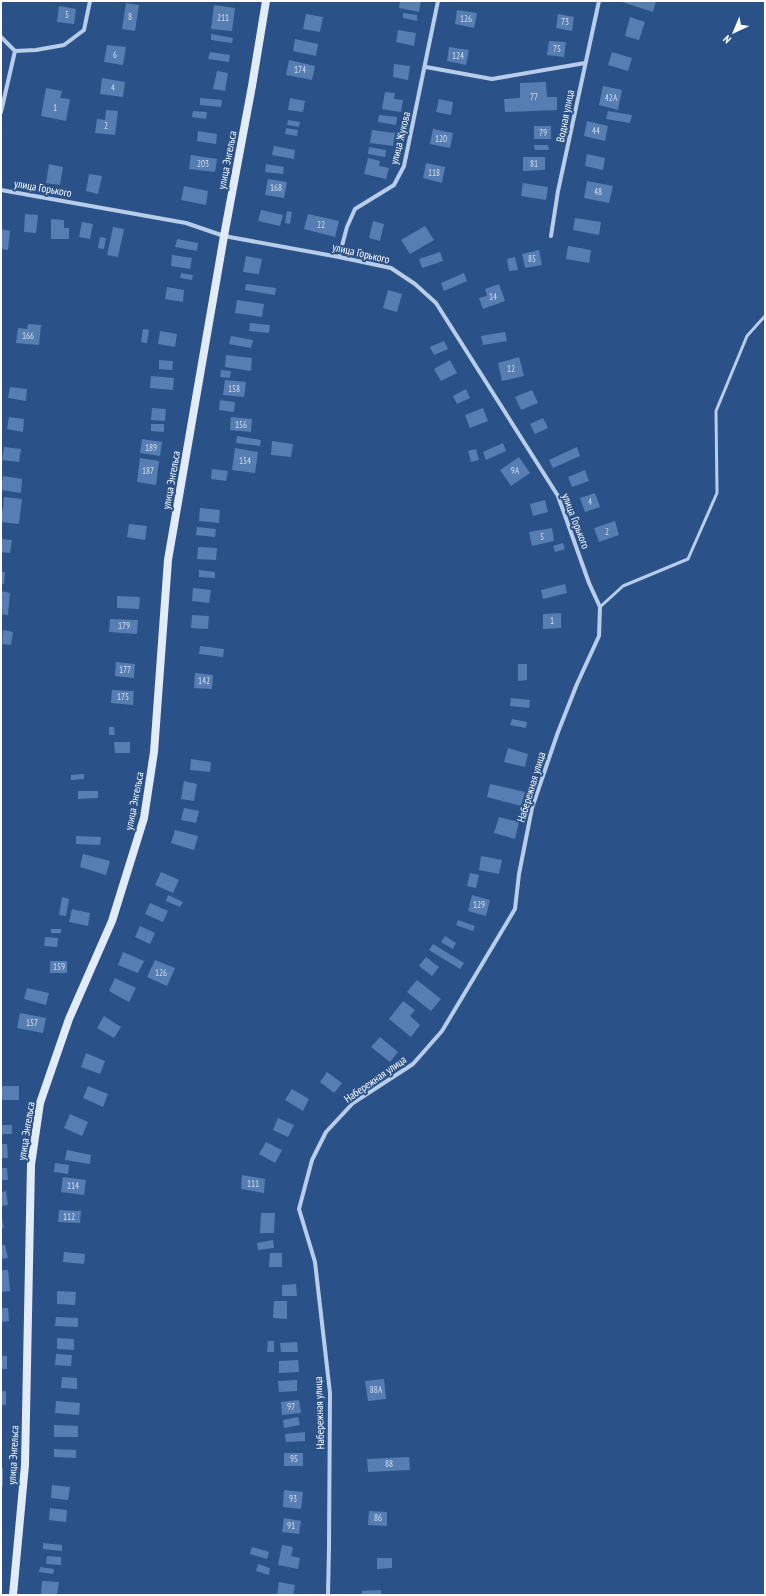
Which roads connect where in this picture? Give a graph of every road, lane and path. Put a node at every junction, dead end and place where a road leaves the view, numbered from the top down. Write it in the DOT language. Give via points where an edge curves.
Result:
graph roads {
  1 [pos="90,1"];
  2 [pos="266,1"];
  3 [pos="438,1"];
  4 [pos="599,1"];
  5 [pos="1,37"];
  6 [pos="15,51"];
  7 [pos="585,63"];
  8 [pos="426,67"];
  9 [pos="1,112"];
  10 [pos="1,190"];
  11 [pos="224,236"];
  12 [pos="551,236"];
  13 [pos="339,257"];
  14 [pos="765,316"];
  15 [pos="600,607"];
  16 [pos="13,1595"];
  17 [pos="328,1595"];
  1 -- 6 [label="street" via="84,30 64,45"];
  2 -- 11 [label="street, улица Энгельса"];
  3 -- 8 [label="street, улица Жукова"];
  4 -- 7 [label="street, Водная улица"];
  5 -- 6 [label="street"];
  6 -- 9 [label="street"];
  7 -- 8 [label="street" via="492,79"];
  7 -- 12 [label="street, Водная улица"];
  8 -- 13 [label="street, улица Жукова" via="404,166 394,184 355,210 347,227"];
  10 -- 11 [label="street, улица Горького" via="186,224"];
  11 -- 13 [label="street, улица Горького"];
  11 -- 16 [label="street, улица Энгельса" via="168,560 154,752 144,818 112,921 69,1019 40,1103 31,1165 25,1465"];
  13 -- 15 [label="street, улица Горького" via="391,268 415,284 436,303 558,496 589,584"];
  14 -- 15 [label="lane" via="747,336 716,411 717,493 688,559 623,586"];
  15 -- 17 [label="street, Набережная улица" via="599,636 558,732 532,808 515,909 442,1031 412,1064 353,1103 326,1132 312,1160 299,1209 315,1262 330,1392"];
}
